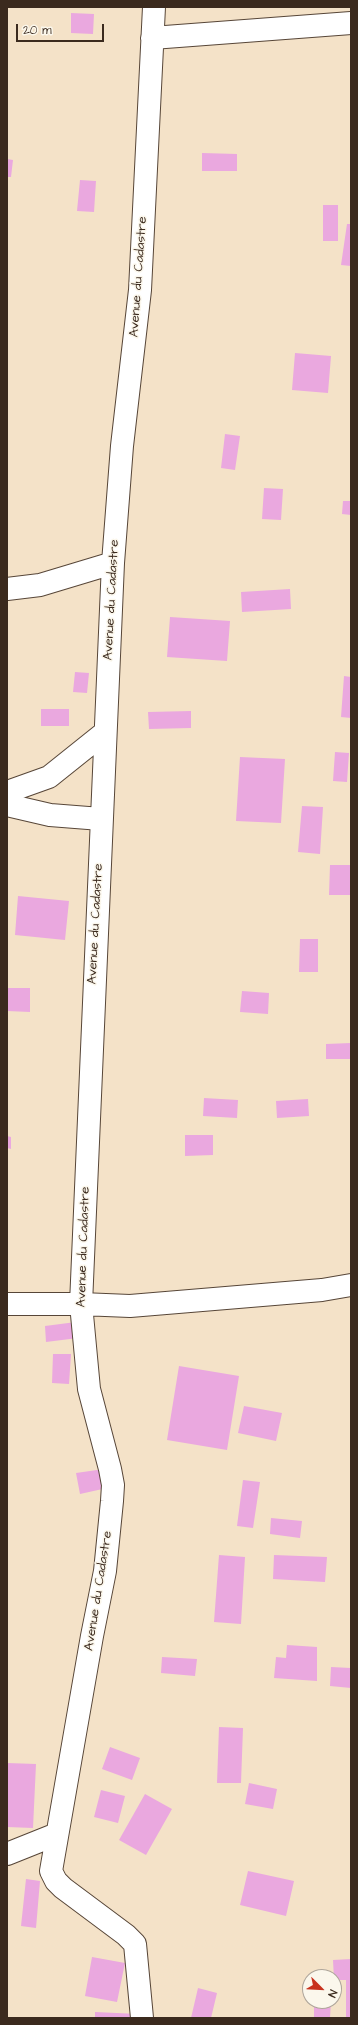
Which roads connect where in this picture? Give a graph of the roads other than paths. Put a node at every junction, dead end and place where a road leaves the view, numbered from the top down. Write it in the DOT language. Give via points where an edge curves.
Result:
graph roads {
  1 [pos="154,7"];
  2 [pos="351,23"];
  3 [pos="152,38"];
  4 [pos="113,563"];
  5 [pos="7,589"];
  6 [pos="104,733"];
  7 [pos="7,792"];
  8 [pos="7,805"];
  9 [pos="101,819"];
  10 [pos="351,1285"];
  11 [pos="7,1304"];
  12 [pos="81,1304"];
  13 [pos="57,1834"];
  14 [pos="7,1854"];
  15 [pos="142,2018"];
  1 -- 3 [label="street, Avenue du Cadastre"];
  2 -- 3 [label="street"];
  3 -- 4 [label="street, Avenue du Cadastre" via="140,290 122,446"];
  4 -- 5 [label="street" via="40,585"];
  4 -- 6 [label="street, Avenue du Cadastre"];
  6 -- 7 [label="street" via="49,777"];
  6 -- 9 [label="street, Avenue du Cadastre"];
  8 -- 9 [label="street" via="50,815"];
  9 -- 12 [label="street, Avenue du Cadastre"];
  10 -- 12 [label="street" via="322,1290 130,1306"];
  11 -- 12 [label="street"];
  12 -- 13 [label="street, Avenue du Cadastre" via="89,1388 113,1485 105,1571"];
  13 -- 14 [label="street"];
  13 -- 15 [label="street, Avenue du Cadastre" via="51,1871 56,1881 126,1934 135,1944"];
}
